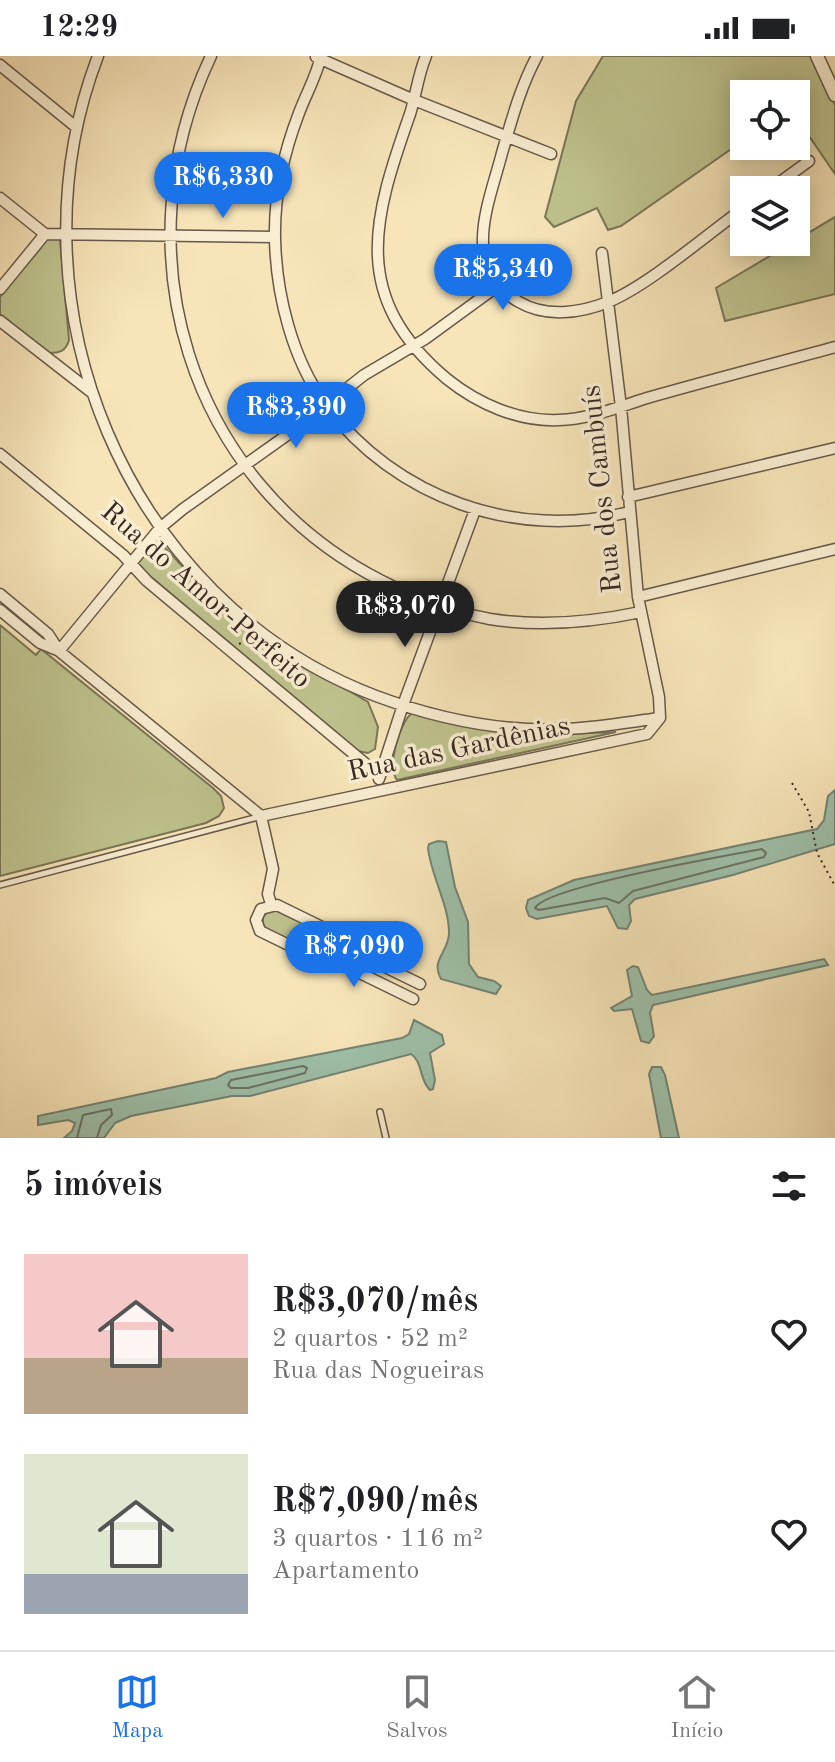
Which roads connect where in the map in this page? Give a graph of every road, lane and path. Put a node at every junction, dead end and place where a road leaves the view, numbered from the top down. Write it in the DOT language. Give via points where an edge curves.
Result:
graph roads {
  1 [pos="98,56"];
  2 [pos="211,56"];
  3 [pos="426,56"];
  4 [pos="537,56"];
  5 [pos="818,56"];
  6 [pos="319,57"];
  7 [pos="0,65"];
  8 [pos="835,95"];
  9 [pos="414,100"];
  10 [pos="76,127"];
  11 [pos="506,137"];
  12 [pos="551,154"];
  13 [pos="809,161"];
  14 [pos="788,176"];
  15 [pos="0,198"];
  16 [pos="730,218"];
  17 [pos="45,234"];
  18 [pos="65,234"];
  19 [pos="172,236"];
  20 [pos="275,237"];
  21 [pos="602,253"];
  22 [pos="499,285"];
  23 [pos="0,289"];
  24 [pos="607,303"];
  25 [pos="0,321"];
  26 [pos="415,345"];
  27 [pos="835,347"];
  28 [pos="91,392"];
  29 [pos="326,404"];
  30 [pos="621,407"];
  31 [pos="835,448"];
  32 [pos="0,454"];
  33 [pos="244,466"];
  34 [pos="628,497"];
  35 [pos="475,510"];
  36 [pos="629,512"];
  37 [pos="160,528"];
  38 [pos="835,549"];
  39 [pos="131,563"];
  40 [pos="0,594"];
  41 [pos="638,597"];
  42 [pos="439,605"];
  43 [pos="0,610"];
  44 [pos="641,612"];
  45 [pos="262,631"];
  46 [pos="229,649"];
  47 [pos="59,651"];
  48 [pos="403,705"];
  49 [pos="660,718"];
  50 [pos="379,775"];
  51 [pos="792,783"];
  52 [pos="379,792"];
  53 [pos="261,816"];
  54 [pos="0,885"];
  55 [pos="835,886"];
  56 [pos="271,904"];
  57 [pos="330,940"];
  58 [pos="321,954"];
  59 [pos="420,984"];
  60 [pos="413,999"];
  61 [pos="380,1112"];
  62 [pos="386,1138"];
  1 -- 10 [label="street"];
  2 -- 19 [label="street" via="185,131 173,195"];
  3 -- 9 [label="street"];
  4 -- 11 [label="street"];
  5 -- 8 [label="street"];
  6 -- 9 [label="street"];
  6 -- 20 [label="street" via="281,169"];
  7 -- 10 [label="street"];
  9 -- 11 [label="street"];
  9 -- 26 [label="street" via="385,188 377,241 383,288"];
  10 -- 18 [label="street"];
  11 -- 12 [label="street"];
  11 -- 22 [label="street" via="482,228 484,250"];
  13 -- 14 [label="street"];
  15 -- 17 [label="street"];
  16 -- 24 [label="street"];
  17 -- 18 [label="street"];
  17 -- 23 [label="street"];
  18 -- 19 [label="street"];
  18 -- 28 [label="street" via="74,328"];
  19 -- 20 [label="street"];
  19 -- 33 [label="street" via="178,309 191,365 214,418"];
  20 -- 29 [label="street" via="287,317"];
  21 -- 24 [label="street, Rua dos Cambuís"];
  22 -- 24 [label="street" via="527,306 551,312"];
  22 -- 26 [label="street"];
  24 -- 30 [label="street, Rua dos Cambuís"];
  25 -- 28 [label="street"];
  26 -- 29 [label="street"];
  26 -- 30 [label="street" via="453,383 495,408 558,420"];
  27 -- 30 [label="street"];
  28 -- 37 [label="street"];
  29 -- 33 [label="street"];
  29 -- 35 [label="street" via="393,468"];
  30 -- 34 [label="street, Rua dos Cambuís"];
  31 -- 34 [label="street"];
  32 -- 39 [label="street, Rua do Amor-Perfeito"];
  33 -- 37 [label="street"];
  33 -- 42 [label="street" via="324,546 367,573"];
  34 -- 36 [label="street, Rua dos Cambuís"];
  35 -- 36 [label="street" via="548,522"];
  35 -- 42 [label="street"];
  36 -- 41 [label="street, Rua dos Cambuís"];
  37 -- 39 [label="street"];
  37 -- 45 [label="street" via="205,581"];
  38 -- 41 [label="street"];
  39 -- 46 [label="street, Rua do Amor-Perfeito"];
  39 -- 47 [label="street"];
  40 -- 47 [label="street" via="48,634"];
  41 -- 44 [label="street, Rua dos Cambuís"];
  42 -- 44 [label="street" via="493,619 530,621 574,622"];
  42 -- 48 [label="street"];
  43 -- 47 [label="street" via="40,643"];
  44 -- 49 [label="street, Rua dos Cambuís"];
  45 -- 46 [label="path"];
  45 -- 48 [label="street" via="334,676"];
  46 -- 50 [label="street, Rua do Amor-Perfeito"];
  47 -- 53 [label="street"];
  48 -- 49 [label="street" via="471,722 538,730"];
  48 -- 50 [label="street"];
  49 -- 52 [label="street, Rua das Gardênias" via="647,734"];
  50 -- 52 [label="street"];
  51 -- 55 [label="path" via="809,812 817,853"];
  52 -- 53 [label="street, Rua das Gardênias"];
  53 -- 54 [label="lane"];
  53 -- 56 [label="street" via="273,869"];
  56 -- 57 [label="street" via="322,925"];
  56 -- 58 [label="street" via="257,914 260,931 309,955"];
  57 -- 58 [label="street"];
  57 -- 59 [label="street"];
  58 -- 60 [label="street"];
  61 -- 62 [label="lane"];
}
